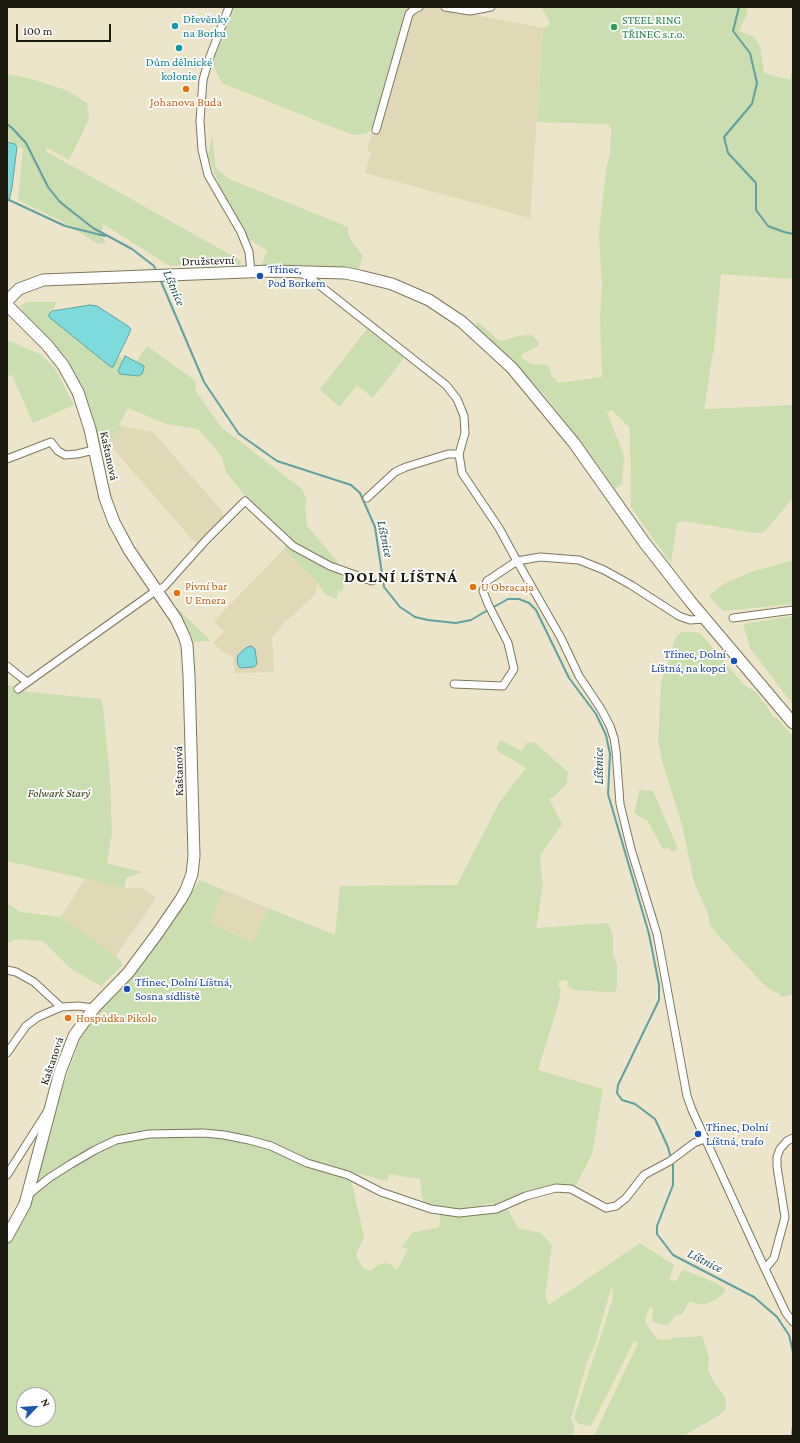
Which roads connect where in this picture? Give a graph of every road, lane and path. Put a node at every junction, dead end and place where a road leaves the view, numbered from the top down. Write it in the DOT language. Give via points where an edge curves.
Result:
graph roads {
  1 [pos="229,7"];
  2 [pos="419,7"];
  3 [pos="445,7"];
  4 [pos="490,7"];
  5 [pos="376,130"];
  6 [pos="296,271"];
  7 [pos="251,272"];
  8 [pos="7,300"];
  9 [pos="7,305"];
  10 [pos="94,450"];
  11 [pos="459,454"];
  12 [pos="7,459"];
  13 [pos="367,498"];
  14 [pos="517,561"];
  15 [pos="372,581"];
  16 [pos="157,590"];
  17 [pos="793,610"];
  18 [pos="733,618"];
  19 [pos="706,620"];
  20 [pos="7,666"];
  21 [pos="27,682"];
  22 [pos="454,684"];
  23 [pos="18,689"];
  24 [pos="793,723"];
  25 [pos="7,970"];
  26 [pos="61,1008"];
  27 [pos="94,1008"];
  28 [pos="7,1053"];
  29 [pos="51,1105"];
  30 [pos="704,1138"];
  31 [pos="793,1138"];
  32 [pos="7,1175"];
  33 [pos="27,1196"];
  34 [pos="7,1237"];
  35 [pos="765,1269"];
  36 [pos="793,1322"];
  1 -- 7 [label="street" via="203,80 200,121 202,150 208,175 241,232 249,252"];
  2 -- 5 [label="street" via="409,14"];
  3 -- 4 [label="street" via="470,11"];
  6 -- 7 [label="street, Družstevní"];
  6 -- 11 [label="street" via="309,276 446,385 464,416 465,433"];
  6 -- 19 [label="street, Družstevní" via="345,273 375,279 410,291 446,311 479,337 512,368 558,423 644,542"];
  7 -- 8 [label="street, Družstevní" via="43,280 19,288"];
  9 -- 10 [label="street, Kaštanová" via="63,365 78,392"];
  10 -- 12 [label="street" via="65,455 58,452 51,442"];
  10 -- 16 [label="street, Kaštanová" via="105,498 114,522 129,550"];
  11 -- 13 [label="street" via="448,454 395,472"];
  11 -- 14 [label="street" via="462,473 499,528"];
  14 -- 19 [label="street" via="540,557 579,560 618,577 679,616 690,620"];
  14 -- 22 [label="street" via="487,581 484,591 508,643 514,669 504,686"];
  14 -- 30 [label="street" via="561,638 579,676 601,709 614,738 620,804 658,934 688,1096"];
  15 -- 16 [label="street" via="330,566 293,546 245,501 164,587"];
  16 -- 21 [label="street"];
  16 -- 27 [label="street, Kaštanová" via="181,628 187,645 194,856 192,874 186,890 157,934 128,973"];
  17 -- 18 [label="street"];
  19 -- 24 [label="street, Družstevní"];
  20 -- 21 [label="street"];
  21 -- 23 [label="street"];
  25 -- 26 [label="street" via="34,982"];
  26 -- 27 [label="street"];
  26 -- 28 [label="street" via="38,1017 26,1026"];
  27 -- 29 [label="street, Kaštanová" via="74,1036"];
  29 -- 32 [label="street"];
  29 -- 33 [label="street, Kaštanová"];
  30 -- 33 [label="street" via="644,1175 626,1198 616,1206 606,1208 572,1189 556,1188 526,1196 496,1209 460,1212 432,1209 381,1192 348,1175 306,1163 271,1146 230,1136 204,1133 149,1134 116,1140 71,1164"];
  30 -- 35 [label="street"];
  31 -- 35 [label="street" via="787,1140 777,1157 785,1217 774,1258"];
  33 -- 34 [label="street, Kaštanová"];
  35 -- 36 [label="street"];
}
